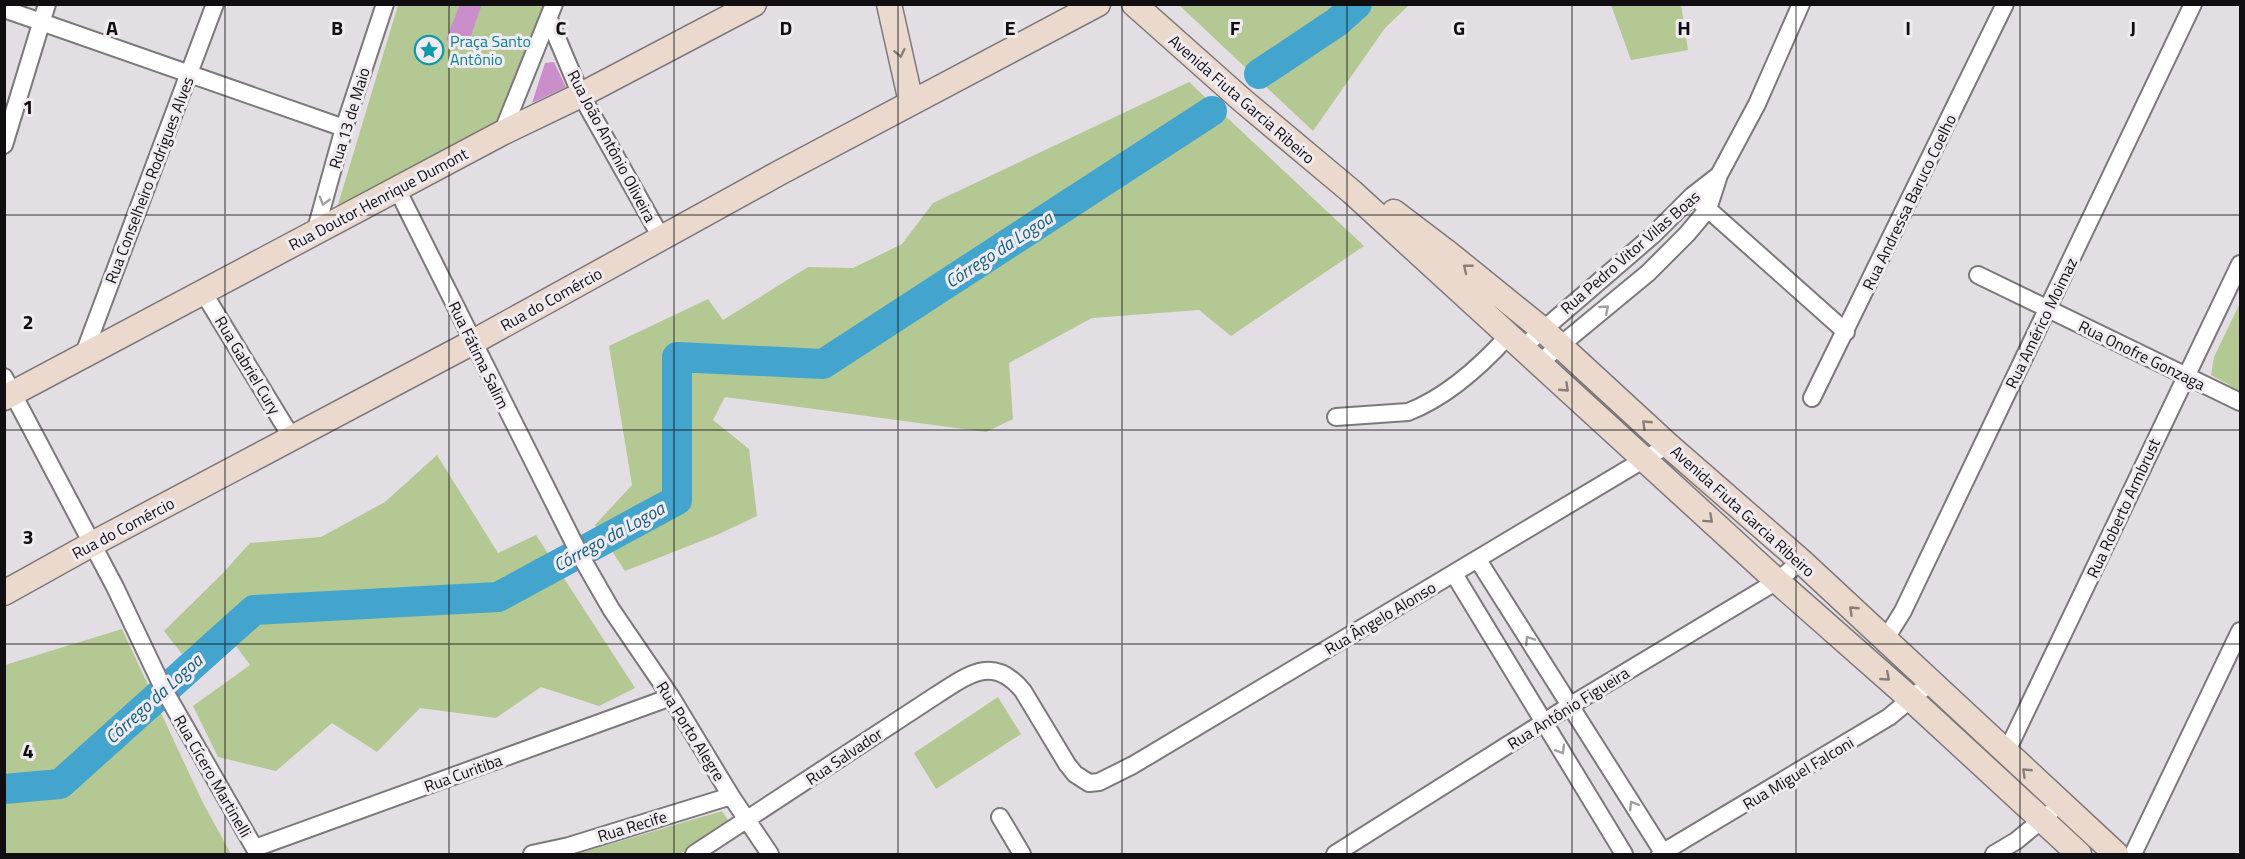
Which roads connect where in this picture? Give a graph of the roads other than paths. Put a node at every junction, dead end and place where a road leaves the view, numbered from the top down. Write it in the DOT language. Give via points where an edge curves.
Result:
graph roads {
  1 [pos="47,4"];
  2 [pos="214,4"];
  3 [pos="385,4"];
  4 [pos="754,4"];
  5 [pos="889,4"];
  6 [pos="1098,4"];
  7 [pos="1134,4"];
  8 [pos="1802,4"];
  9 [pos="2004,4"];
  10 [pos="2193,4"];
  11 [pos="4,9"];
  12 [pos="551,12"];
  13 [pos="41,21"];
  14 [pos="189,74"];
  15 [pos="580,95"];
  16 [pos="911,102"];
  17 [pos="344,128"];
  18 [pos="502,133"];
  19 [pos="4,145"];
  20 [pos="1719,175"];
  21 [pos="397,189"];
  22 [pos="1352,192"];
  23 [pos="1692,196"];
  24 [pos="1708,209"];
  25 [pos="315,233"];
  26 [pos="662,239"];
  27 [pos="2241,264"];
  28 [pos="1978,275"];
  29 [pos="203,292"];
  30 [pos="1498,292"];
  31 [pos="2048,308"];
  32 [pos="1481,310"];
  33 [pos="1542,329"];
  34 [pos="1846,332"];
  35 [pos="473,342"];
  36 [pos="1560,346"];
  37 [pos="1523,349"];
  38 [pos="83,356"];
  39 [pos="2185,377"];
  40 [pos="7,389"];
  41 [pos="1812,398"];
  42 [pos="2241,402"];
  43 [pos="1336,417"];
  44 [pos="292,438"];
  45 [pos="1668,445"];
  46 [pos="1643,459"];
  47 [pos="92,544"];
  48 [pos="1478,560"];
  49 [pos="1801,561"];
  50 [pos="1454,574"];
  51 [pos="1777,581"];
  52 [pos="4,593"];
  53 [pos="611,609"];
  54 [pos="2241,631"];
  55 [pos="1885,640"];
  56 [pos="998,671"];
  57 [pos="1930,683"];
  58 [pos="671,698"];
  59 [pos="1912,700"];
  60 [pos="1571,705"];
  61 [pos="1545,723"];
  62 [pos="2006,753"];
  63 [pos="731,796"];
  64 [pos="2060,804"];
  65 [pos="1000,818"];
  66 [pos="748,820"];
  67 [pos="2042,820"];
  68 [pos="571,850"];
  69 [pos="258,853"];
  70 [pos="1662,854"];
  71 [pos="532,855"];
  72 [pos="694,855"];
  73 [pos="770,855"];
  74 [pos="1022,855"];
  75 [pos="1335,855"];
  76 [pos="1624,855"];
  77 [pos="1994,855"];
  78 [pos="2079,855"];
  79 [pos="2116,855"];
  80 [pos="2133,855"];
  1 -- 13 [label="street"];
  2 -- 14 [label="street, Rua Conselheiro Rodrigues Alves"];
  3 -- 17 [label="street, Rua 13 de Maio"];
  4 -- 15 [label="main road, Rua Doutor Henrique Dumont"];
  5 -- 16 [label="main road, one-way"];
  6 -- 16 [label="main road, Rua do Comércio"];
  7 -- 22 [label="main road, Avenida Fiuta Garcia Ribeiro"];
  8 -- 20 [label="street, Rua Pedro Vitor Vilas Boas" via="1757,104"];
  9 -- 34 [label="street, Rua Andressa Baruco Coelho"];
  10 -- 31 [label="street, Rua Américo Moimaz"];
  11 -- 13 [label="street"];
  12 -- 15 [label="street, Rua João Antônio Oliveira"];
  12 -- 18 [label="street"];
  13 -- 14 [label="street"];
  13 -- 19 [label="street"];
  14 -- 17 [label="street"];
  14 -- 38 [label="street, Rua Conselheiro Rodrigues Alves"];
  15 -- 18 [label="main road, Rua Doutor Henrique Dumont"];
  15 -- 26 [label="street, Rua João Antônio Oliveira"];
  16 -- 26 [label="main road, Rua do Comércio"];
  17 -- 25 [label="street, Rua 13 de Maio, one-way"];
  18 -- 21 [label="main road, Rua Doutor Henrique Dumont"];
  20 -- 23 [label="street, Rua Pedro Vitor Vilas Boas"];
  20 -- 24 [label="street, Rua Pedro Vitor Vilas Boas"];
  21 -- 25 [label="main road, Rua Doutor Henrique Dumont"];
  21 -- 35 [label="street, Rua Fátima Salim"];
  30 -- 22 [label="main road, Avenida Fiuta Garcia Ribeiro, one-way" via="1396,214"];
  22 -- 32 [label="main road, Avenida Fiuta Garcia Ribeiro"];
  23 -- 24 [label="street"];
  23 -- 33 [label="street, Rua Pedro Vitor Vilas Boas" via="1653,235"];
  24 -- 34 [label="street"];
  36 -- 24 [label="street, Rua Pedro Vitor Vilas Boas, one-way" via="1648,273"];
  25 -- 29 [label="main road, Rua Doutor Henrique Dumont"];
  26 -- 35 [label="main road, Rua do Comércio"];
  27 -- 39 [label="street, Rua Roberto Armbrust"];
  28 -- 31 [label="street, Rua Onofre Gonzaga"];
  29 -- 38 [label="main road, Rua Doutor Henrique Dumont"];
  29 -- 44 [label="street, Rua Gabriel Cury"];
  30 -- 32 [label="main road"];
  30 -- 33 [label="main road, Avenida Fiuta Garcia Ribeiro"];
  31 -- 39 [label="street, Rua Onofre Gonzaga"];
  31 -- 55 [label="street, Rua Américo Moimaz" via="1903,612"];
  32 -- 37 [label="main road, Avenida Fiuta Garcia Ribeiro"];
  33 -- 36 [label="main road, Avenida Fiuta Garcia Ribeiro"];
  33 -- 37 [label="street, Rua Pedro Vitor Vilas Boas"];
  34 -- 41 [label="street, Rua Andressa Baruco Coelho"];
  35 -- 44 [label="main road, Rua do Comércio"];
  35 -- 53 [label="street, Rua Fátima Salim" via="561,520"];
  36 -- 37 [label="street, Rua Pedro Vitor Vilas Boas"];
  45 -- 36 [label="main road, Avenida Fiuta Garcia Ribeiro, one-way"];
  37 -- 43 [label="street" via="1488,358 1419,408"];
  37 -- 46 [label="main road, Avenida Fiuta Garcia Ribeiro, one-way"];
  38 -- 40 [label="main road, Rua Doutor Henrique Dumont"];
  39 -- 42 [label="street, Rua Onofre Gonzaga"];
  39 -- 62 [label="street, Rua Roberto Armbrust"];
  40 -- 47 [label="street, Rua Cícero Martinelli"];
  44 -- 47 [label="main road, Rua do Comércio"];
  45 -- 46 [label="street, Rua Ângelo Alonso"];
  45 -- 49 [label="main road, Avenida Fiuta Garcia Ribeiro"];
  46 -- 48 [label="street, Rua Ângelo Alonso"];
  46 -- 51 [label="main road, Avenida Fiuta Garcia Ribeiro, one-way"];
  47 -- 52 [label="main road, Rua do Comércio"];
  47 -- 69 [label="street, Rua Cícero Martinelli" via="164,690"];
  48 -- 50 [label="street, Rua Ângelo Alonso"];
  60 -- 48 [label="street, one-way"];
  49 -- 51 [label="street, Rua Antônio Figueira"];
  55 -- 49 [label="main road, Avenida Fiuta Garcia Ribeiro, one-way"];
  50 -- 56 [label="street, Rua Ângelo Alonso" via="1099,782 1089,783 1075,774 1023,691 1013,679"];
  50 -- 61 [label="street"];
  51 -- 59 [label="main road, Avenida Fiuta Garcia Ribeiro, one-way"];
  51 -- 60 [label="street, Rua Antônio Figueira"];
  53 -- 58 [label="street, Rua Porto Alegre"];
  54 -- 80 [label="street"];
  55 -- 57 [label="main road, Avenida Fiuta Garcia Ribeiro"];
  56 -- 66 [label="street, Rua Salvador" via="964,677"];
  57 -- 59 [label="street, Rua Miguel Falconi"];
  57 -- 62 [label="main road, Avenida Fiuta Garcia Ribeiro"];
  58 -- 63 [label="street, Rua Porto Alegre"];
  58 -- 69 [label="street, Rua Curitiba"];
  59 -- 67 [label="main road, Avenida Fiuta Garcia Ribeiro"];
  59 -- 70 [label="street, Rua Miguel Falconi"];
  60 -- 61 [label="street, Rua Antônio Figueira"];
  70 -- 60 [label="street, one-way"];
  61 -- 75 [label="street, Rua Antônio Figueira"];
  61 -- 76 [label="street, one-way"];
  64 -- 62 [label="main road, Avenida Fiuta Garcia Ribeiro, one-way"];
  63 -- 66 [label="street, Rua Porto Alegre"];
  63 -- 68 [label="street, Rua Recife"];
  64 -- 67 [label="street"];
  64 -- 79 [label="main road, Avenida Fiuta Garcia Ribeiro"];
  65 -- 74 [label="street"];
  66 -- 72 [label="street, Rua Salvador"];
  66 -- 73 [label="street, Rua Porto Alegre"];
  67 -- 77 [label="street"];
  67 -- 78 [label="main road, Avenida Fiuta Garcia Ribeiro"];
  68 -- 71 [label="street, Rua Recife"];
}
